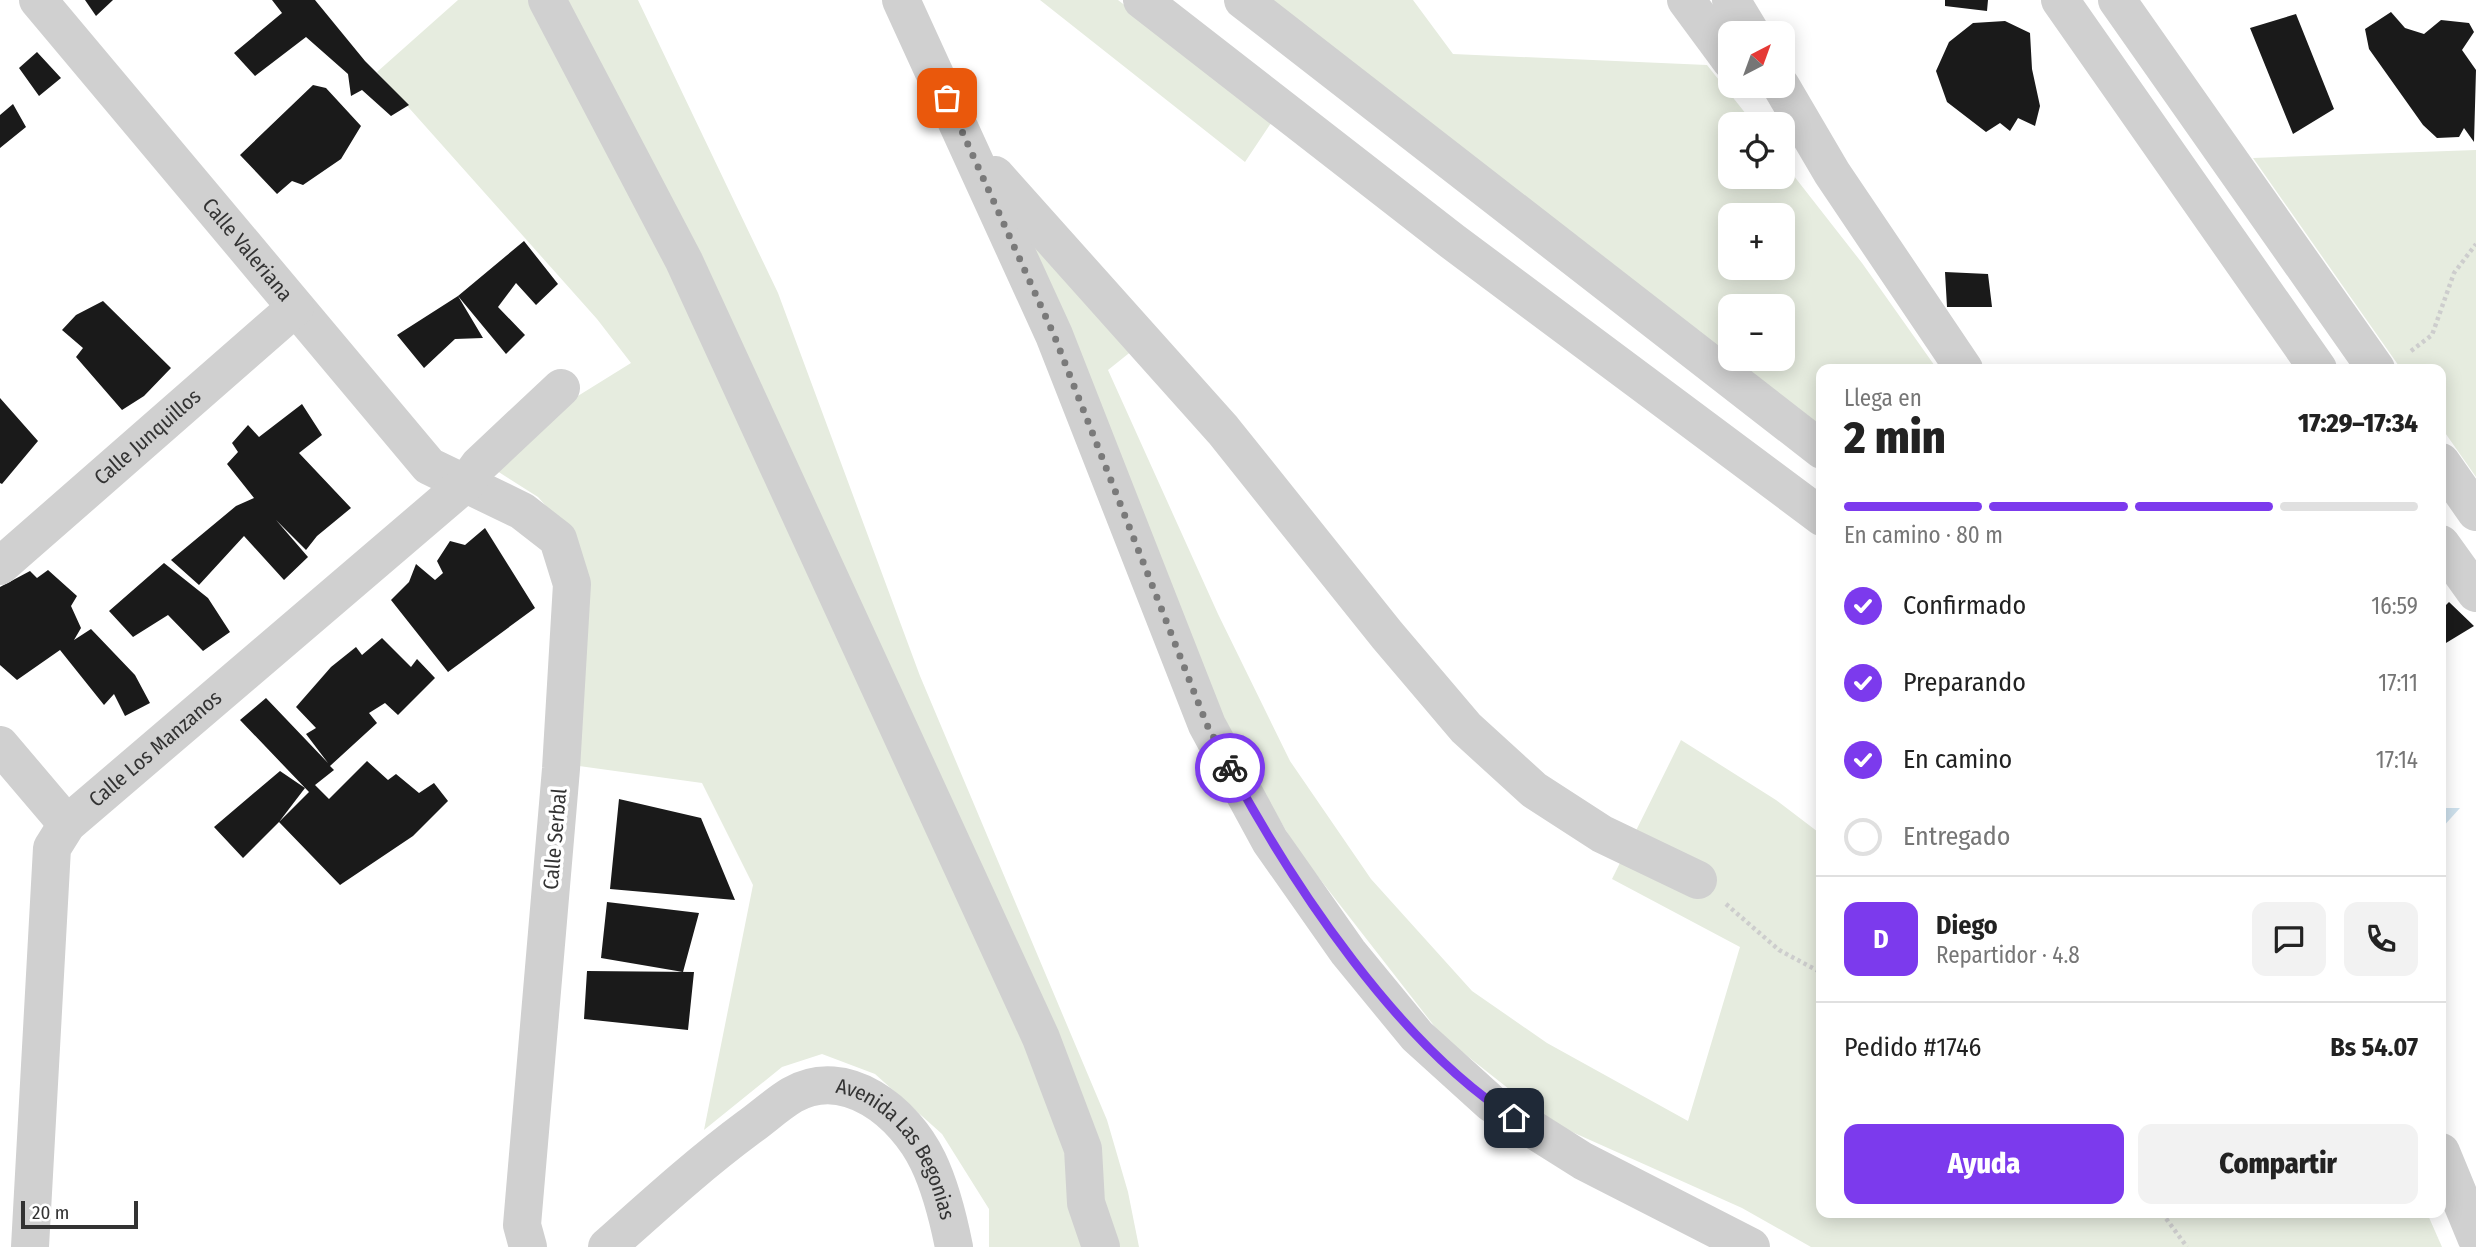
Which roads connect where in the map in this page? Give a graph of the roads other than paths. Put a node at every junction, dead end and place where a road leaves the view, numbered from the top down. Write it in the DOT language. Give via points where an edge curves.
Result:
graph roads {
  1 [pos="38,0"];
  2 [pos="547,0"];
  3 [pos="901,0"];
  4 [pos="1142,0"];
  5 [pos="1243,0"];
  6 [pos="1686,0"];
  7 [pos="1731,0"];
  8 [pos="2060,0"];
  9 [pos="2117,0"];
  10 [pos="1744,21"];
  11 [pos="1718,43"];
  12 [pos="1764,98"];
  13 [pos="1788,98"];
  14 [pos="970,147"];
  15 [pos="1832,173"];
  16 [pos="295,308"];
  17 [pos="2390,363"];
  18 [pos="1961,364"];
  19 [pos="2315,364"];
  20 [pos="561,388"];
  21 [pos="1816,445"];
  22 [pos="2446,470"];
  23 [pos="467,483"];
  24 [pos="2476,512"];
  25 [pos="1816,513"];
  26 [pos="2446,551"];
  27 [pos="0,566"];
  28 [pos="2476,593"];
  29 [pos="0,745"];
  30 [pos="67,824"];
  31 [pos="1698,880"];
  32 [pos="2446,1167"];
  33 [pos="2476,1237"];
  34 [pos="30,1247"];
  35 [pos="528,1247"];
  36 [pos="607,1247"];
  37 [pos="954,1247"];
  38 [pos="1101,1247"];
  39 [pos="1751,1247"];
  1 -- 16 [label="street, Calle Valeriana"];
  2 -- 38 [label="street" via="684,261 1041,1038 1083,1149 1086,1203"];
  3 -- 14 [label="street"];
  4 -- 25 [label="street" via="1452,241"];
  5 -- 21 [label="street"];
  6 -- 11 [label="street"];
  7 -- 10 [label="street"];
  8 -- 19 [label="street"];
  9 -- 17 [label="street"];
  12 -- 15 [label="street"];
  13 -- 15 [label="street"];
  14 -- 31 [label="street" via="1223,430 1466,727 1534,790 1591,827"];
  14 -- 39 [label="street" via="1054,335 1207,725 1270,841 1317,908 1417,1036 1491,1103 1584,1161"];
  15 -- 18 [label="street"];
  16 -- 23 [label="street, Calle Valeriana" via="429,466"];
  16 -- 27 [label="street, Calle Junquillos"];
  20 -- 23 [label="street, Calle Los Manzanos" via="479,465"];
  22 -- 24 [label="street"];
  23 -- 30 [label="street, Calle Los Manzanos"];
  23 -- 35 [label="street, Calle Serbal" via="522,511 558,539 572,584 522,1225"];
  26 -- 28 [label="street"];
  29 -- 30 [label="street"];
  30 -- 34 [label="street, Calle Los Manzanos" via="52,848"];
  32 -- 33 [label="street"];
  36 -- 37 [label="street, Avenida Las Begonias" via="706,1159 793,1094 829,1084 860,1091 894,1112 927,1159 946,1208"];
}
